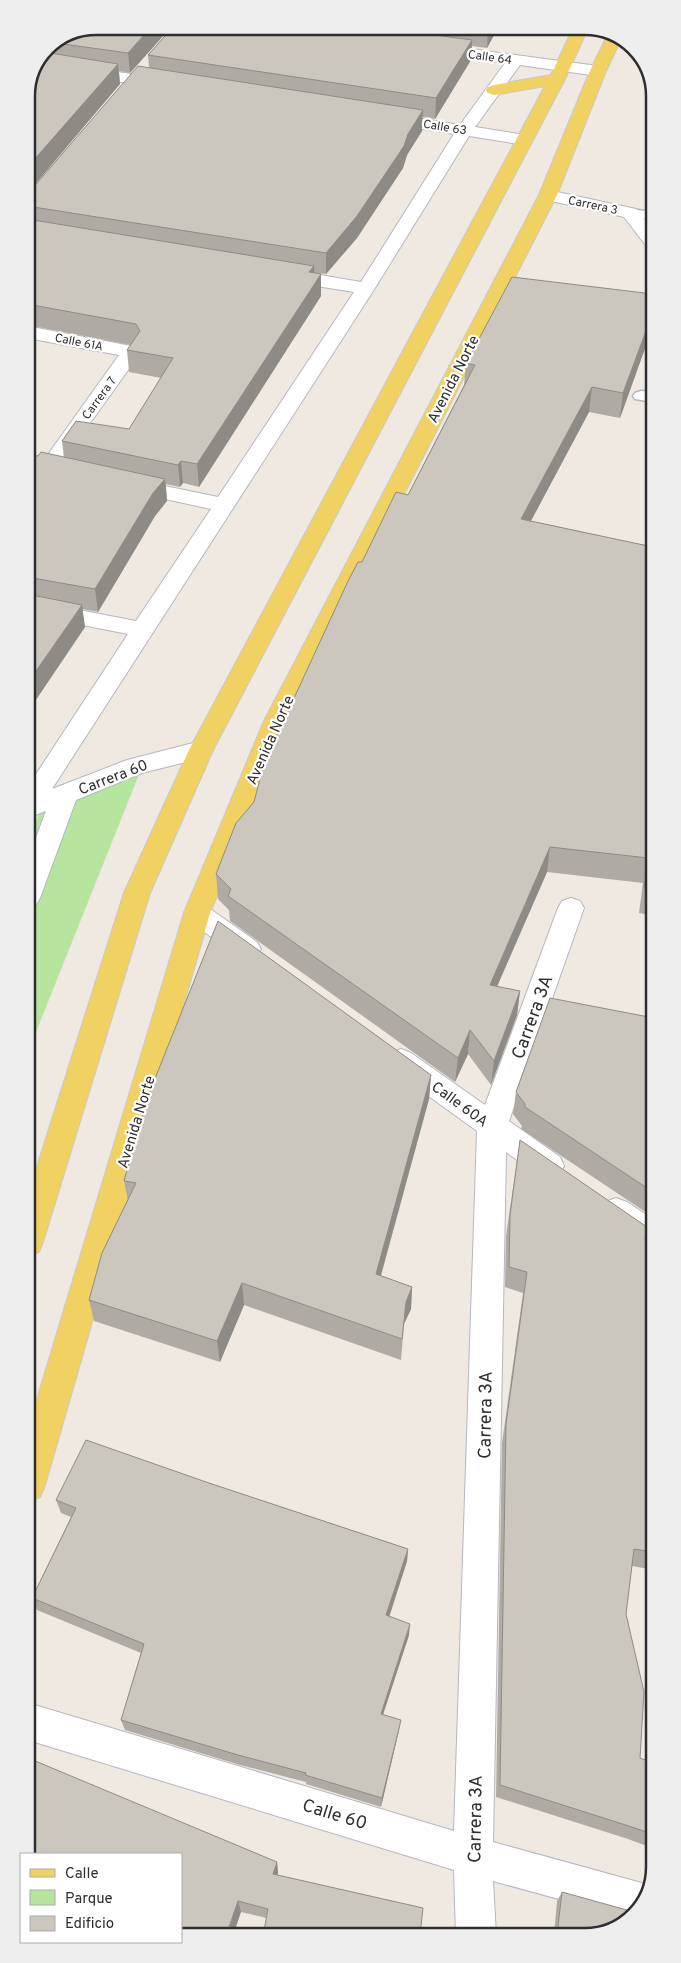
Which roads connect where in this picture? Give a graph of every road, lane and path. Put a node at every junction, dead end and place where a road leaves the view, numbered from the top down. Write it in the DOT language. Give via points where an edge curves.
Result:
graph roads {
  1 [pos="578,35"];
  2 [pos="612,41"];
  3 [pos="420,48"];
  4 [pos="516,60"];
  5 [pos="43,66"];
  6 [pos="148,66"];
  7 [pos="598,72"];
  8 [pos="560,73"];
  9 [pos="135,80"];
  10 [pos="184,87"];
  11 [pos="494,90"];
  12 [pos="122,94"];
  13 [pos="368,115"];
  14 [pos="465,130"];
  15 [pos="525,140"];
  16 [pos="548,195"];
  17 [pos="630,213"];
  18 [pos="646,215"];
  19 [pos="646,234"];
  20 [pos="269,272"];
  21 [pos="366,288"];
  22 [pos="35,334"];
  23 [pos="131,352"];
  24 [pos="35,465"];
  25 [pos="107,480"];
  26 [pos="224,505"];
  27 [pos="35,609"];
  28 [pos="144,630"];
  29 [pos="201,750"];
  30 [pos="65,795"];
  31 [pos="35,797"];
  32 [pos="35,806"];
  33 [pos="35,875"];
  34 [pos="571,908"];
  35 [pos="197,913"];
  36 [pos="269,965"];
  37 [pos="380,1046"];
  38 [pos="492,1127"];
  39 [pos="573,1182"];
  40 [pos="597,1199"];
  41 [pos="35,1220"];
  42 [pos="646,1232"];
  43 [pos="35,1461"];
  44 [pos="35,1723"];
  45 [pos="473,1856"];
  46 [pos="636,1900"];
  47 [pos="476,1928"];
  1 -- 8 [label="main road"];
  2 -- 7 [label="main road, Avenida Norte"];
  3 -- 4 [label="street, Calle 64"];
  4 -- 8 [label="street, Calle 64"];
  4 -- 11 [label="street"];
  5 -- 9 [label="street"];
  6 -- 9 [label="street"];
  7 -- 8 [label="street, Calle 64"];
  7 -- 16 [label="main road, Avenida Norte"];
  8 -- 11 [label="main road"];
  8 -- 15 [label="main road"];
  9 -- 10 [label="street"];
  9 -- 12 [label="street"];
  11 -- 14 [label="street"];
  13 -- 14 [label="street, Calle 63"];
  14 -- 15 [label="street, Calle 63"];
  14 -- 21 [label="street"];
  15 -- 29 [label="main road"];
  16 -- 17 [label="street, Carrera 3"];
  16 -- 35 [label="main road, Avenida Norte" via="276,722"];
  17 -- 18 [label="lane"];
  17 -- 19 [label="street, Carrera 3"];
  20 -- 21 [label="street"];
  21 -- 26 [label="street"];
  22 -- 23 [label="street, Calle 61A"];
  23 -- 24 [label="street, Carrera 7" via="58,469"];
  25 -- 26 [label="street"];
  26 -- 28 [label="street"];
  27 -- 28 [label="street"];
  28 -- 31 [label="street"];
  29 -- 30 [label="street, Carrera 60" via="136,766"];
  29 -- 41 [label="main road" via="137,893"];
  30 -- 32 [label="street, Carrera 60"];
  30 -- 33 [label="street"];
  34 -- 38 [label="street, Carrera 3A"];
  35 -- 36 [label="street"];
  35 -- 43 [label="main road, Avenida Norte"];
  37 -- 38 [label="street, Calle 60A"];
  38 -- 39 [label="street, Calle 60A"];
  38 -- 45 [label="street, Carrera 3A"];
  40 -- 42 [label="street"];
  44 -- 45 [label="street, Calle 60"];
  45 -- 46 [label="street, Calle 60"];
  45 -- 47 [label="street, Carrera 3A"];
}
